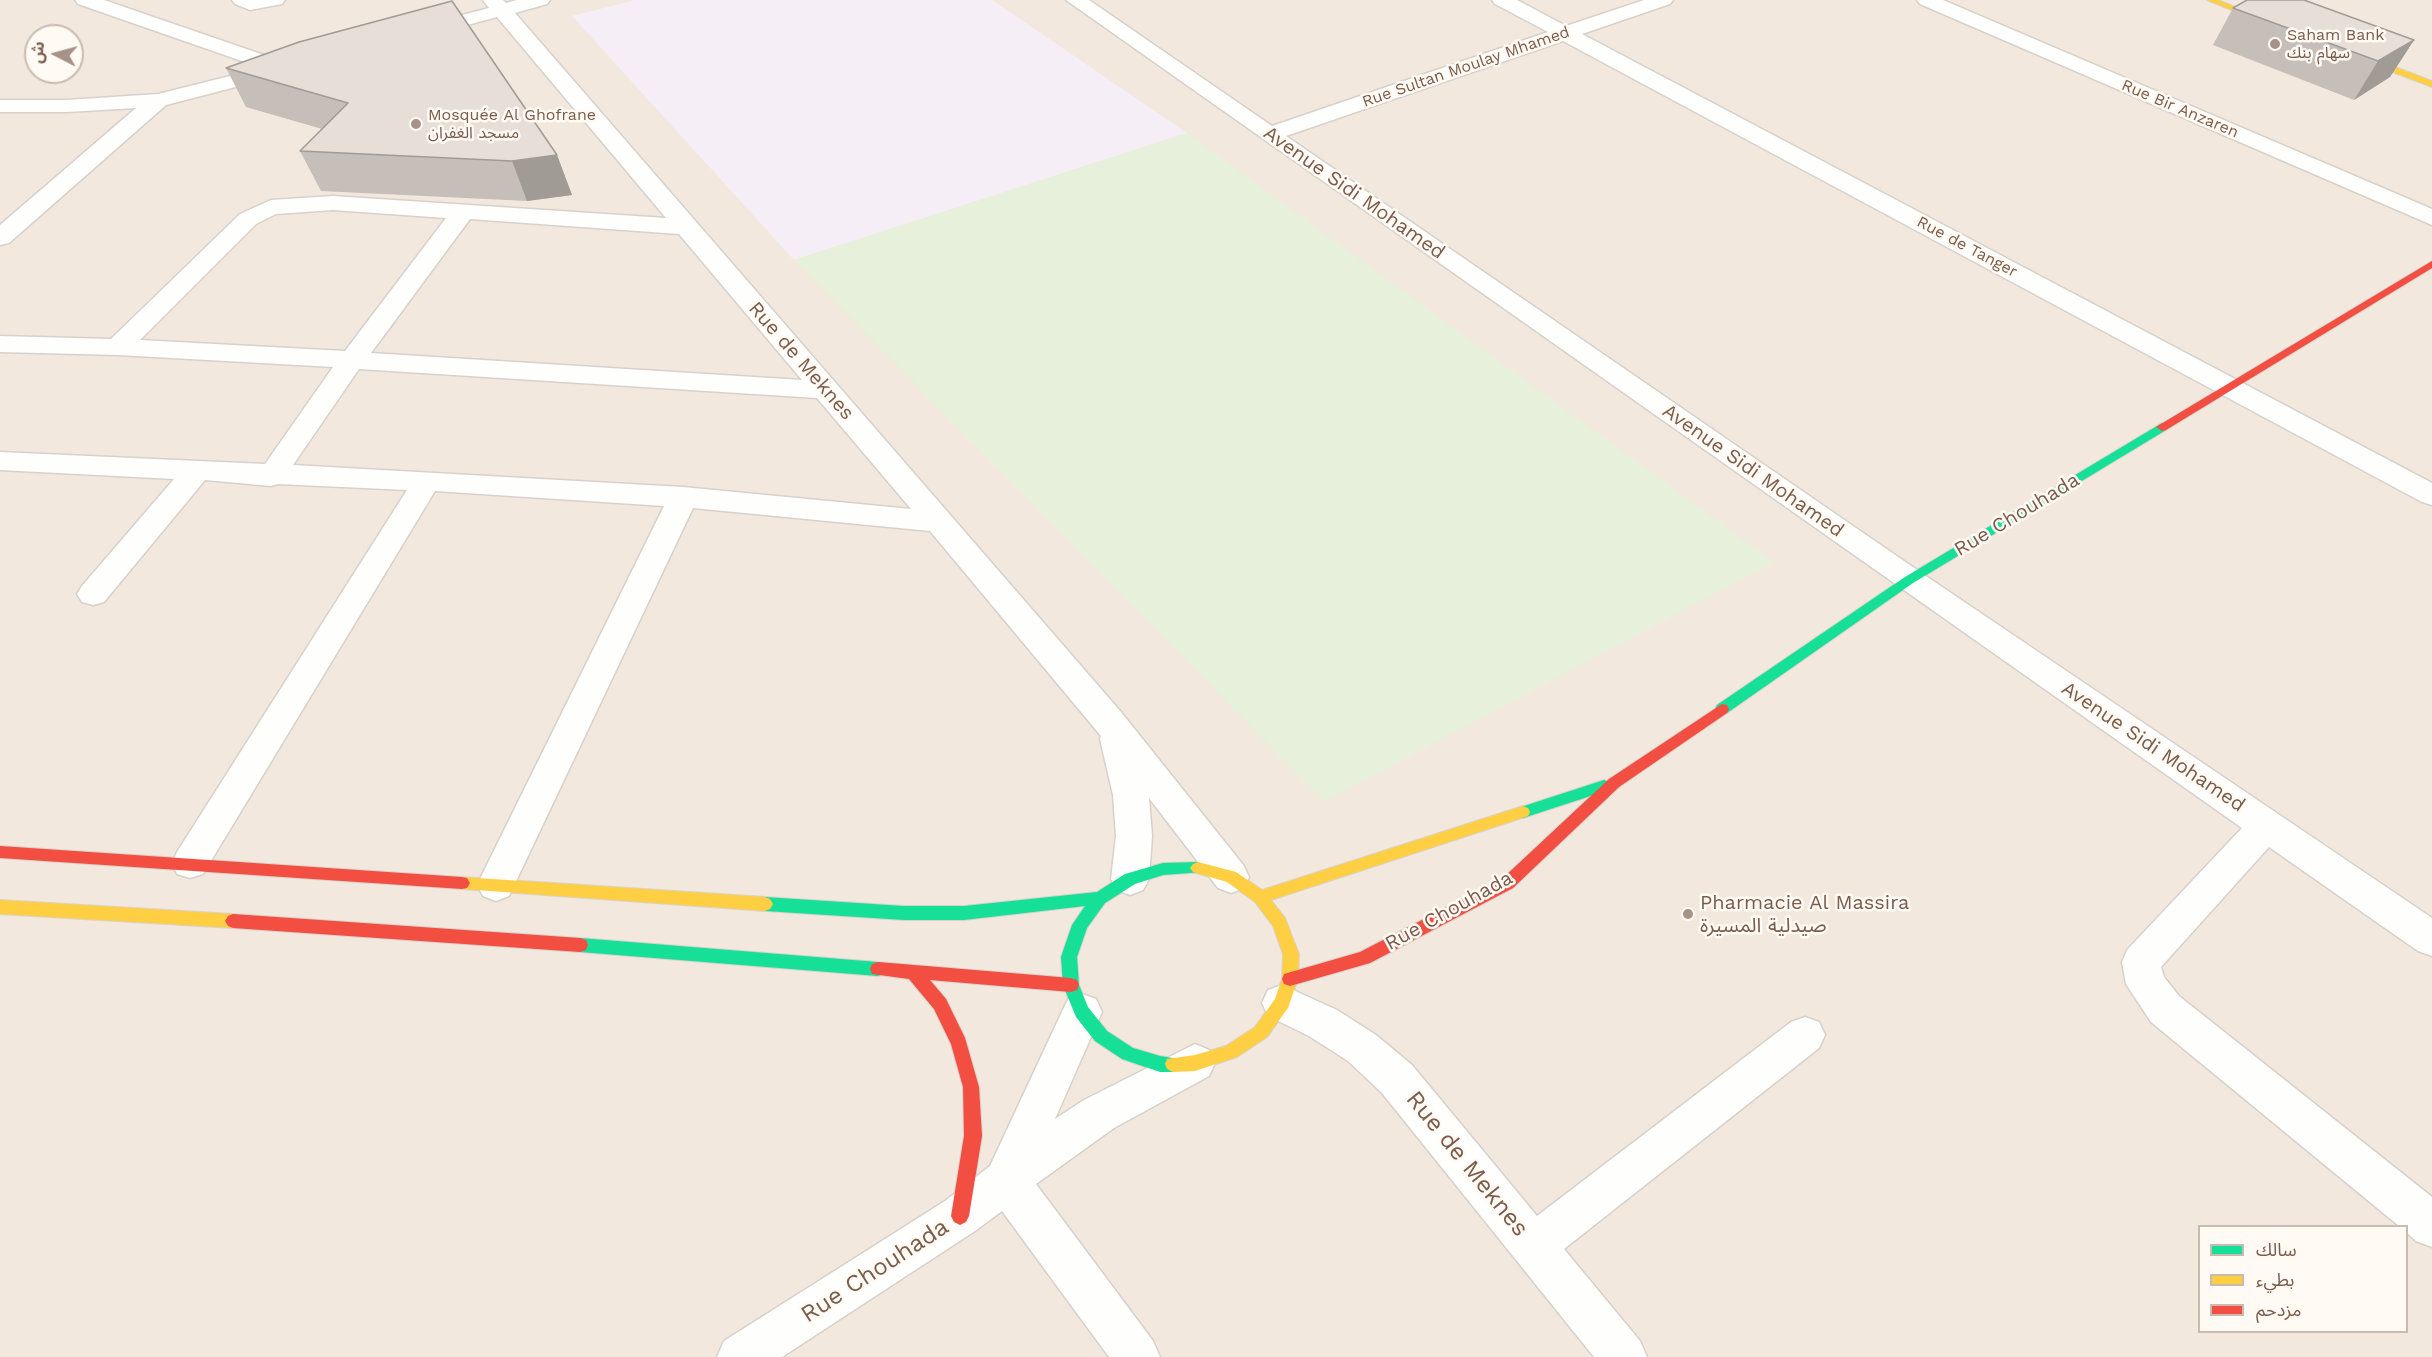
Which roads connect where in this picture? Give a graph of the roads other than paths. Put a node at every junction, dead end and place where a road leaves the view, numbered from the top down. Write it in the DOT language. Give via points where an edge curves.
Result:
graph roads {
  1 [pos="85,0"];
  2 [pos="242,0"];
  3 [pos="275,0"];
  4 [pos="540,0"];
  5 [pos="1076,0"];
  6 [pos="1502,0"];
  7 [pos="1663,0"];
  8 [pos="1927,0"];
  9 [pos="2211,0"];
  10 [pos="497,5"];
  11 [pos="2289,30"];
  12 [pos="1565,33"];
  13 [pos="409,34"];
  14 [pos="2344,51"];
  15 [pos="306,62"];
  16 [pos="283,68"];
  17 [pos="2432,84"];
  18 [pos="158,100"];
  19 [pos="0,106"];
  20 [pos="1269,134"];
  21 [pos="463,212"];
  22 [pos="2432,218"];
  23 [pos="687,227"];
  24 [pos="0,238"];
  25 [pos="2432,264"];
  26 [pos="0,344"];
  27 [pos="118,347"];
  28 [pos="352,360"];
  29 [pos="2229,387"];
  30 [pos="827,390"];
  31 [pos="0,461"];
  32 [pos="196,472"];
  33 [pos="271,476"];
  34 [pos="427,481"];
  35 [pos="2432,495"];
  36 [pos="683,497"];
  37 [pos="940,522"];
  38 [pos="1909,580"];
  39 [pos="93,594"];
  40 [pos="1109,721"];
  41 [pos="1614,783"];
  42 [pos="2267,825"];
  43 [pos="0,852"];
  44 [pos="190,863"];
  45 [pos="1232,877"];
  46 [pos="1130,879"];
  47 [pos="496,885"];
  48 [pos="1260,897"];
  49 [pos="1100,898"];
  50 [pos="0,907"];
  51 [pos="2432,939"];
  52 [pos="913,972"];
  53 [pos="1286,991"];
  54 [pos="1076,999"];
  55 [pos="1805,1035"];
  56 [pos="1195,1063"];
  57 [pos="1006,1180"];
  58 [pos="960,1216"];
  59 [pos="2432,1225"];
  60 [pos="1533,1246"];
  61 [pos="740,1357"];
  62 [pos="1137,1357"];
  63 [pos="1624,1357"];
  1 -- 16 [label="street"];
  2 -- 3 [label="street" via="250,4"];
  4 -- 10 [label="street"];
  5 -- 20 [label="street, Avenue Sidi Mohamed"];
  6 -- 12 [label="street, Rue de Tanger"];
  7 -- 12 [label="street, Rue Sultan Moulay Mhamed"];
  8 -- 22 [label="street, Rue Bir Anzaren"];
  9 -- 11 [label="main road"];
  10 -- 13 [label="street"];
  10 -- 23 [label="street, Rue de Meknes"];
  12 -- 20 [label="street, Rue Sultan Moulay Mhamed"];
  12 -- 29 [label="street, Rue de Tanger"];
  14 -- 17 [label="main road"];
  15 -- 16 [label="street"];
  16 -- 18 [label="street"];
  18 -- 19 [label="street"];
  18 -- 24 [label="street"];
  20 -- 38 [label="street, Avenue Sidi Mohamed"];
  21 -- 23 [label="street"];
  21 -- 27 [label="street" via="333,203 270,207 248,219"];
  21 -- 28 [label="street"];
  23 -- 30 [label="street, Rue de Meknes"];
  25 -- 29 [label="main road, Rue Chouhada"];
  26 -- 27 [label="street"];
  27 -- 28 [label="street"];
  28 -- 30 [label="street"];
  28 -- 33 [label="street"];
  29 -- 35 [label="street, Rue de Tanger"];
  29 -- 38 [label="main road, Rue Chouhada"];
  30 -- 37 [label="street, Rue de Meknes"];
  31 -- 32 [label="street"];
  32 -- 33 [label="street"];
  32 -- 39 [label="street"];
  33 -- 34 [label="street"];
  34 -- 36 [label="street"];
  34 -- 44 [label="street"];
  36 -- 37 [label="street"];
  36 -- 47 [label="street"];
  37 -- 40 [label="street, Rue de Meknes"];
  38 -- 41 [label="main road, Rue Chouhada"];
  38 -- 42 [label="street, Avenue Sidi Mohamed"];
  40 -- 45 [label="street, Rue de Meknes"];
  40 -- 46 [label="street, Rue de Meknes" via="1123,756 1131,795 1134,836"];
  41 -- 48 [label="main road, Rue Chouhada"];
  41 -- 53 [label="main road, Rue Chouhada" via="1508,883 1364,958"];
  42 -- 51 [label="street, Avenue Sidi Mohamed"];
  42 -- 59 [label="street" via="2141,962 2146,984 2165,1009"];
  43 -- 44 [label="main road"];
  44 -- 47 [label="main road"];
  45 -- 46 [label="main road" via="1186,868 1163,869"];
  45 -- 48 [label="main road"];
  46 -- 49 [label="main road"];
  47 -- 49 [label="main road" via="904,913 964,913"];
  48 -- 53 [label="main road" via="1280,923 1291,954"];
  49 -- 54 [label="main road" via="1080,925 1070,957"];
  50 -- 52 [label="main road" via="474,936"];
  52 -- 54 [label="main road"];
  52 -- 58 [label="main road" via="945,1014 959,1043 971,1088 973,1136"];
  53 -- 56 [label="main road" via="1261,1032 1231,1052"];
  53 -- 60 [label="street, Rue de Meknes" via="1397,1079"];
  54 -- 56 [label="main road" via="1101,1036 1128,1054 1160,1064"];
  54 -- 57 [label="street, Rue Chouhada"];
  55 -- 60 [label="street"];
  56 -- 57 [label="street, Rue Chouhada" via="1099,1114"];
  57 -- 58 [label="street, Rue Chouhada"];
  57 -- 62 [label="street"];
  58 -- 61 [label="street, Rue Chouhada"];
  60 -- 63 [label="street, Rue de Meknes"];
}
